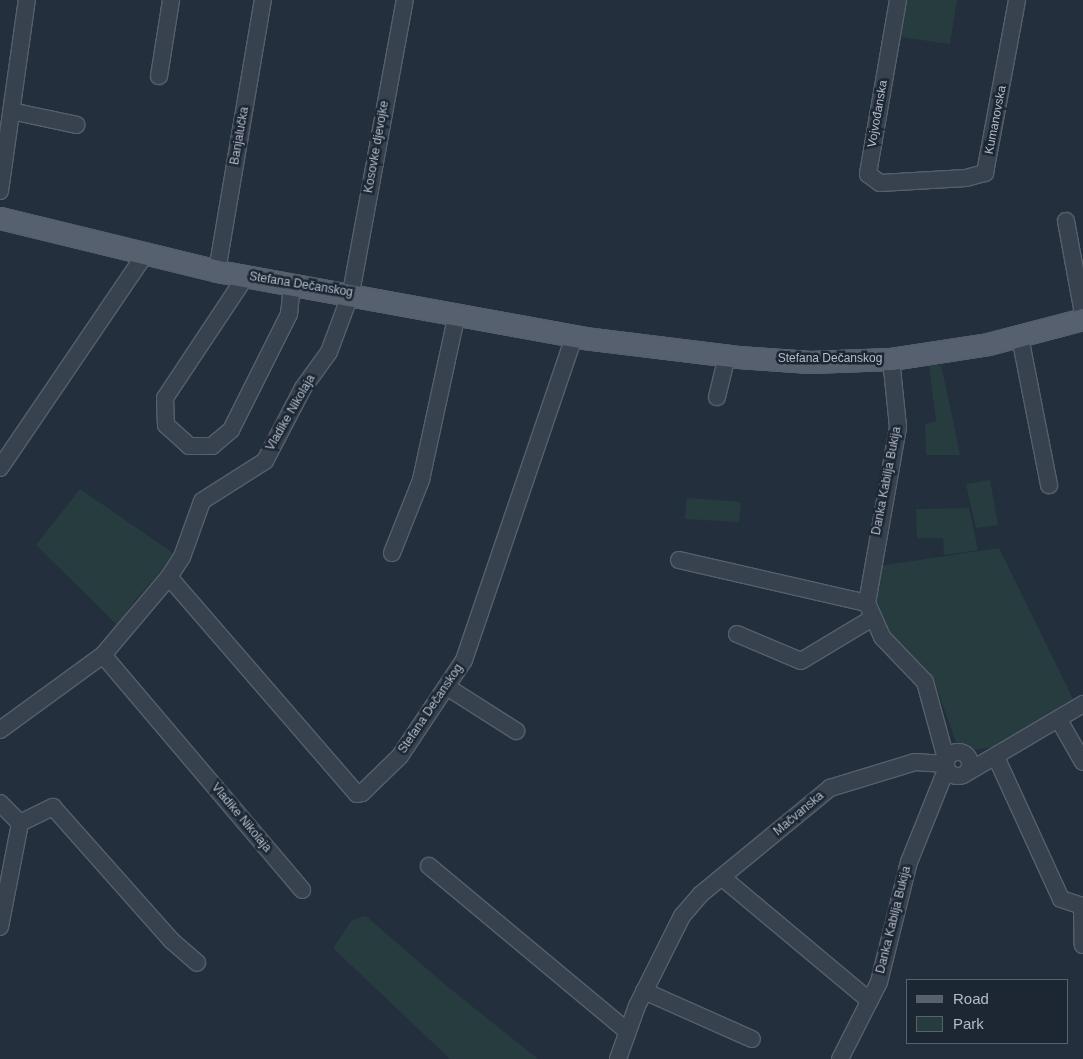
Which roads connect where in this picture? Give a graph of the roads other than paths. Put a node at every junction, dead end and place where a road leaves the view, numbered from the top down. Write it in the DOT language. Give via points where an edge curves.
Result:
graph roads {
  1 [pos="27,0"];
  2 [pos="171,0"];
  3 [pos="263,0"];
  4 [pos="405,0"];
  5 [pos="898,0"];
  6 [pos="1017,0"];
  7 [pos="159,76"];
  8 [pos="12,111"];
  9 [pos="77,124"];
  10 [pos="918,182"];
  11 [pos="0,191"];
  12 [pos="0,218"];
  13 [pos="1066,221"];
  14 [pos="144,255"];
  15 [pos="217,271"];
  16 [pos="246,276"];
  17 [pos="292,284"];
  18 [pos="351,293"];
  19 [pos="457,314"];
  20 [pos="1083,314"];
  21 [pos="1083,319"];
  22 [pos="574,336"];
  23 [pos="1020,337"];
  24 [pos="727,356"];
  25 [pos="892,359"];
  26 [pos="717,397"];
  27 [pos="0,468"];
  28 [pos="1049,485"];
  29 [pos="392,554"];
  30 [pos="679,560"];
  31 [pos="169,577"];
  32 [pos="867,603"];
  33 [pos="871,619"];
  34 [pos="737,634"];
  35 [pos="103,655"];
  36 [pos="447,687"];
  37 [pos="1083,704"];
  38 [pos="1059,720"];
  39 [pos="938,725"];
  40 [pos="0,730"];
  41 [pos="516,731"];
  42 [pos="1001,755"];
  43 [pos="915,762"];
  44 [pos="1083,762"];
  45 [pos="956,764"];
  46 [pos="0,803"];
  47 [pos="20,823"];
  48 [pos="429,866"];
  49 [pos="724,879"];
  50 [pos="302,890"];
  51 [pos="0,927"];
  52 [pos="1083,945"];
  53 [pos="197,963"];
  54 [pos="644,991"];
  55 [pos="870,1001"];
  56 [pos="626,1031"];
  57 [pos="752,1039"];
  58 [pos="618,1059"];
  59 [pos="840,1059"];
  1 -- 8 [label="street"];
  2 -- 7 [label="street"];
  3 -- 15 [label="street, Banjalučka"];
  4 -- 18 [label="street, Kosovke djevojke"];
  5 -- 10 [label="street, Vojvođanska" via="868,174 880,183"];
  6 -- 10 [label="street, Kumanovska" via="985,173"];
  8 -- 9 [label="street"];
  8 -- 11 [label="street"];
  12 -- 14 [label="main road, Stefana Dečanskog"];
  13 -- 20 [label="street"];
  14 -- 15 [label="main road, Stefana Dečanskog"];
  14 -- 27 [label="street"];
  15 -- 16 [label="main road, Stefana Dečanskog"];
  16 -- 17 [label="main road, Stefana Dečanskog"];
  16 -- 17 [label="street" via="165,398 166,425 189,446 212,446 231,430 289,314"];
  17 -- 18 [label="main road, Stefana Dečanskog"];
  18 -- 19 [label="main road, Stefana Dečanskog"];
  18 -- 31 [label="street, Vladike Nikolaja" via="329,352 303,388 265,461 202,501 182,557"];
  19 -- 22 [label="main road, Stefana Dečanskog"];
  19 -- 29 [label="street" via="421,480"];
  21 -- 23 [label="main road, Stefana Dečanskog"];
  22 -- 24 [label="main road, Stefana Dečanskog"];
  22 -- 36 [label="street, Stefana Dečanskog" via="464,660"];
  23 -- 25 [label="main road, Stefana Dečanskog"];
  23 -- 28 [label="street"];
  24 -- 25 [label="main road, Stefana Dečanskog" via="810,362"];
  24 -- 26 [label="street"];
  25 -- 32 [label="street, Danka Kabilja Bukija" via="898,427"];
  30 -- 32 [label="street"];
  31 -- 35 [label="street, Vladike Nikolaja"];
  31 -- 36 [label="street, Stefana Dečanskog" via="357,794 400,756"];
  32 -- 33 [label="street, Danka Kabilja Bukija"];
  33 -- 34 [label="street" via="801,661"];
  33 -- 39 [label="street, Danka Kabilja Bukija" via="882,637 925,682"];
  35 -- 40 [label="street, Vladike Nikolaja"];
  35 -- 50 [label="street, Vladike Nikolaja"];
  36 -- 41 [label="street"];
  37 -- 38 [label="street"];
  38 -- 42 [label="street"];
  38 -- 44 [label="street"];
  39 -- 43 [label="street" via="931,748"];
  39 -- 45 [label="street, Danka Kabilja Bukija"];
  42 -- 45 [label="street"];
  42 -- 52 [label="street" via="1061,899 1082,906"];
  43 -- 45 [label="street"];
  43 -- 49 [label="street, Mačvanska" via="830,788"];
  45 -- 55 [label="street, Danka Kabilja Bukija" via="933,806 909,862 893,932"];
  46 -- 47 [label="street"];
  47 -- 51 [label="street"];
  47 -- 53 [label="street" via="53,807 172,941"];
  48 -- 56 [label="street"];
  49 -- 54 [label="street, Mačvanska" via="682,916"];
  49 -- 55 [label="street"];
  54 -- 56 [label="street, Mačvanska"];
  54 -- 57 [label="street"];
  55 -- 59 [label="street, Danka Kabilja Bukija"];
  56 -- 58 [label="street, Mačvanska"];
}
